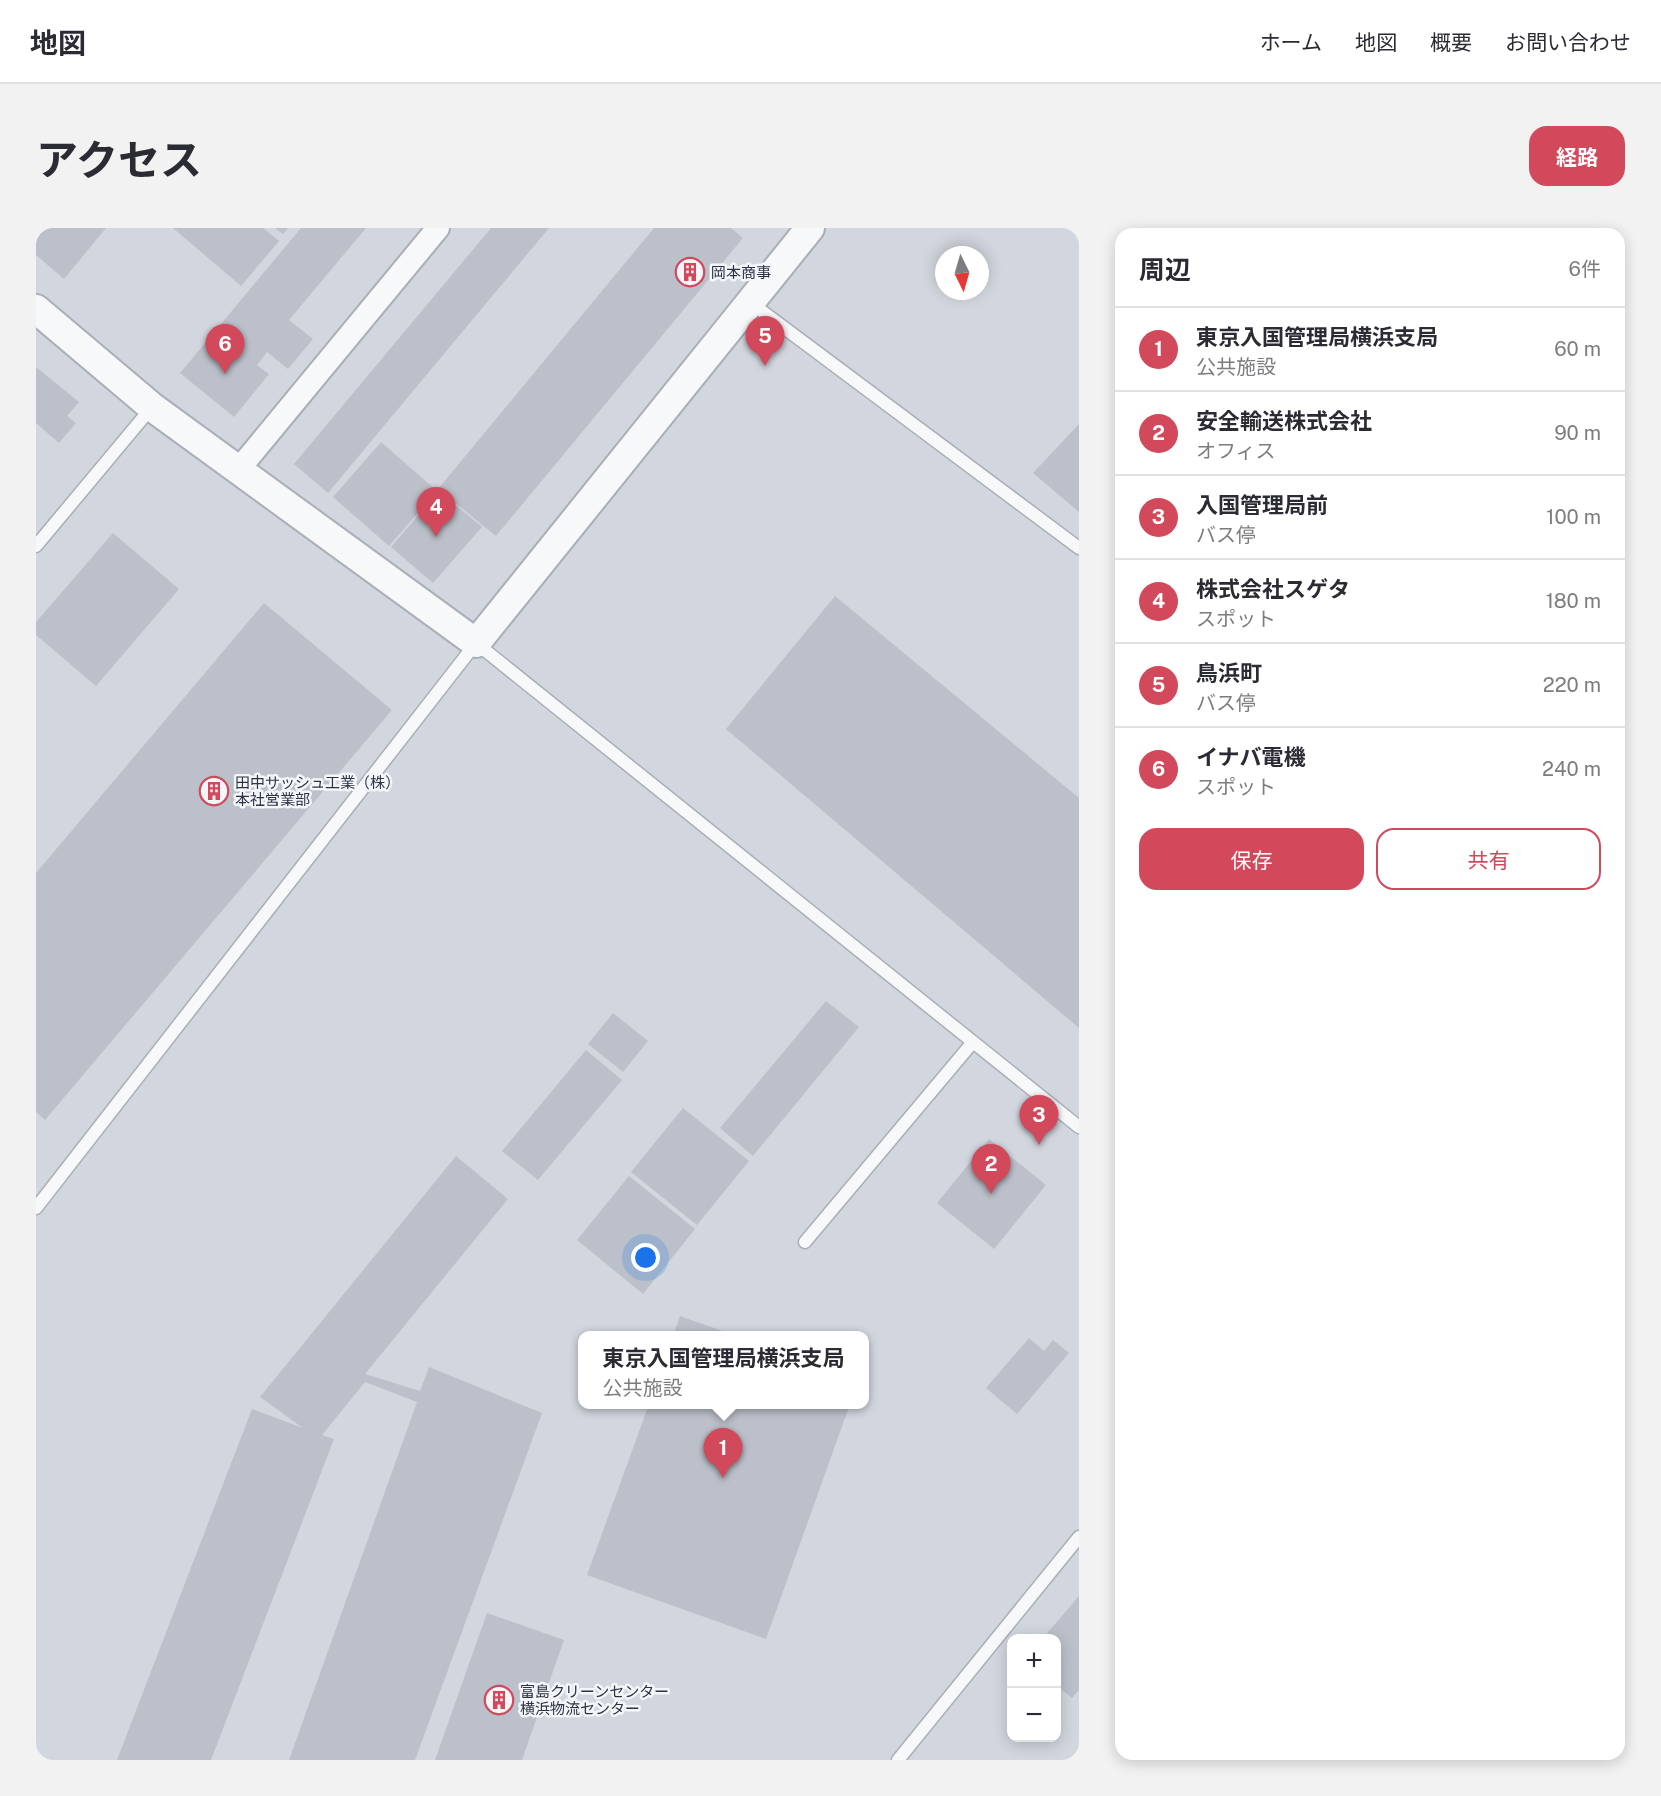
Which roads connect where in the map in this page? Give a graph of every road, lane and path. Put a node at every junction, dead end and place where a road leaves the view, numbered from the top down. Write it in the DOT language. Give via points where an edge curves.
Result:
graph roads {
  1 [pos="438,228"];
  2 [pos="810,228"];
  3 [pos="751,303"];
  4 [pos="36,309"];
  5 [pos="152,406"];
  6 [pos="239,469"];
  7 [pos="36,546"];
  8 [pos="1079,548"];
  9 [pos="476,643"];
  10 [pos="973,1042"];
  11 [pos="1079,1127"];
  12 [pos="36,1208"];
  13 [pos="805,1242"];
  14 [pos="1079,1537"];
  15 [pos="898,1760"];
  1 -- 6 [label="street"];
  2 -- 3 [label="street"];
  3 -- 8 [label="lane"];
  3 -- 9 [label="street"];
  4 -- 5 [label="street"];
  5 -- 6 [label="street"];
  5 -- 7 [label="lane"];
  6 -- 9 [label="street"];
  9 -- 10 [label="lane"];
  9 -- 12 [label="lane"];
  10 -- 11 [label="lane"];
  10 -- 13 [label="lane"];
  14 -- 15 [label="lane"];
}
